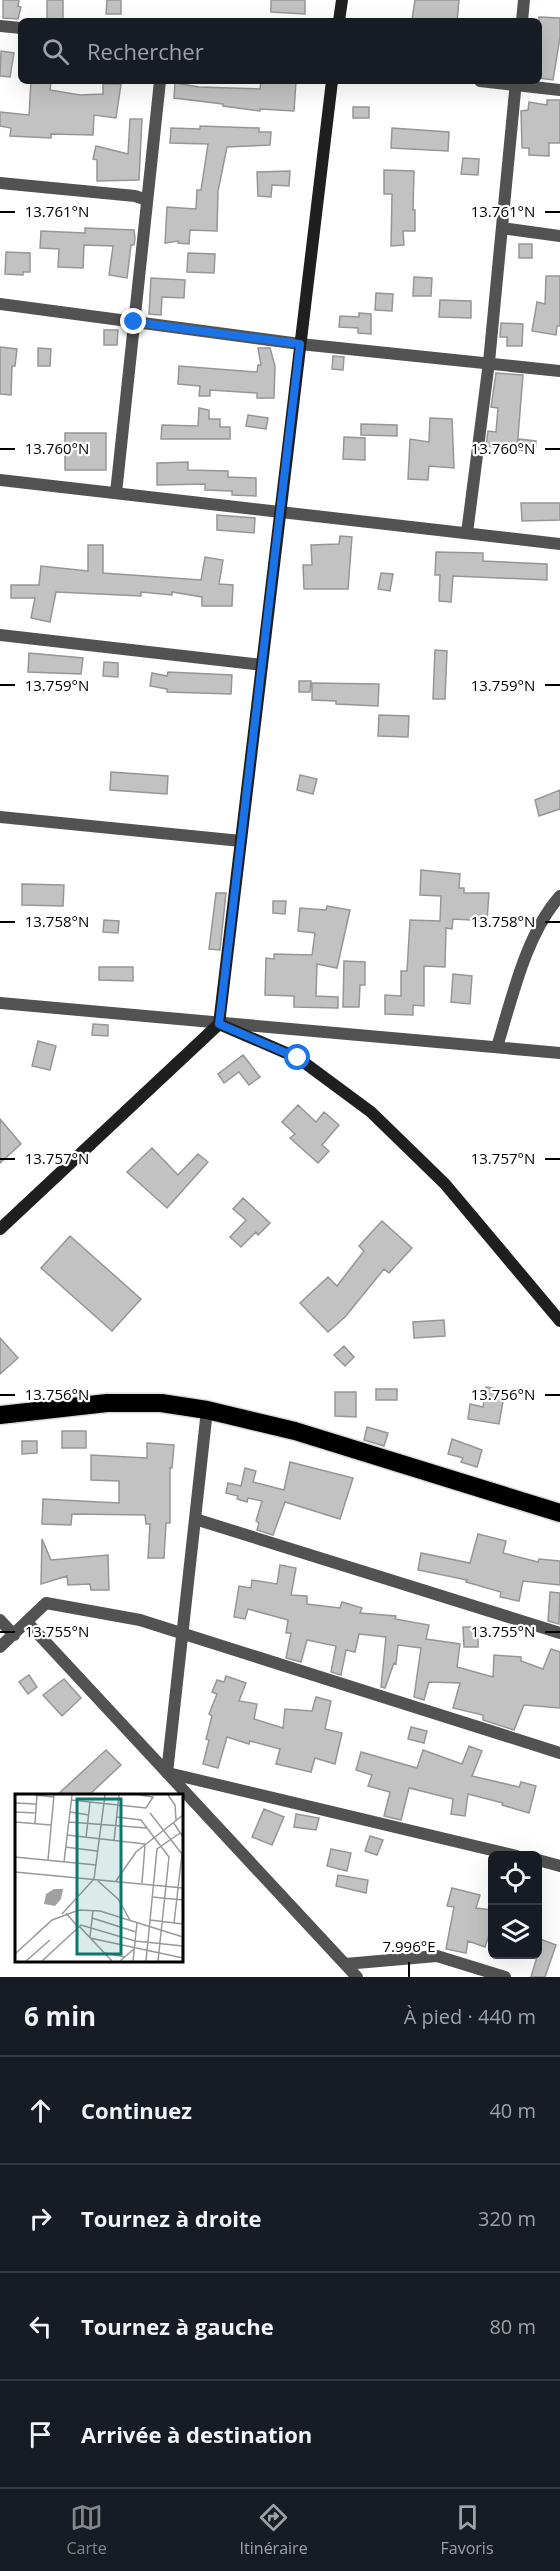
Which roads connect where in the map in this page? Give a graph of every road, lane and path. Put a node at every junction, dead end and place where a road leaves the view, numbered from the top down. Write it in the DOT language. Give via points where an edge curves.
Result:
graph roads {
  1 [pos="342,0"];
  2 [pos="524,0"];
  3 [pos="339,18"];
  4 [pos="522,18"];
  5 [pos="0,26"];
  6 [pos="18,28"];
  7 [pos="160,84"];
  8 [pos="332,84"];
  9 [pos="516,84"];
  10 [pos="560,90"];
  11 [pos="0,183"];
  12 [pos="147,200"];
  13 [pos="502,228"];
  14 [pos="560,236"];
  15 [pos="0,304"];
  16 [pos="134,322"];
  17 [pos="300,344"];
  18 [pos="489,362"];
  19 [pos="560,371"];
  20 [pos="0,480"];
  21 [pos="116,493"];
  22 [pos="281,512"];
  23 [pos="467,533"];
  24 [pos="560,544"];
  25 [pos="0,634"];
  26 [pos="262,665"];
  27 [pos="0,818"];
  28 [pos="241,841"];
  29 [pos="560,896"];
  30 [pos="0,1003"];
  31 [pos="219,1024"];
  32 [pos="497,1047"];
  33 [pos="560,1053"];
  34 [pos="0,1229"];
  35 [pos="560,1321"];
  36 [pos="207,1410"];
  37 [pos="0,1415"];
  38 [pos="560,1513"];
  39 [pos="195,1519"];
  40 [pos="0,1620"];
  41 [pos="27,1622"];
  42 [pos="560,1633"];
  43 [pos="182,1634"];
  44 [pos="14,1635"];
  45 [pos="0,1647"];
  46 [pos="560,1752"];
  47 [pos="167,1773"];
  48 [pos="497,1851"];
  49 [pos="542,1861"];
  50 [pos="560,1866"];
  51 [pos="345,1964"];
  52 [pos="357,1977"];
  53 [pos="506,1977"];
  1 -- 3 [label="street"];
  2 -- 4 [label="street"];
  5 -- 6 [label="street"];
  7 -- 12 [label="street"];
  8 -- 17 [label="street"];
  9 -- 10 [label="street"];
  9 -- 13 [label="street"];
  11 -- 12 [label="street"];
  12 -- 16 [label="street"];
  13 -- 14 [label="street"];
  13 -- 18 [label="street"];
  15 -- 16 [label="street"];
  16 -- 17 [label="street"];
  16 -- 21 [label="street"];
  17 -- 18 [label="street"];
  17 -- 22 [label="street"];
  18 -- 19 [label="street"];
  18 -- 23 [label="street"];
  20 -- 21 [label="street"];
  21 -- 22 [label="street"];
  22 -- 23 [label="street"];
  22 -- 26 [label="street"];
  23 -- 24 [label="street"];
  25 -- 26 [label="street"];
  26 -- 28 [label="street"];
  27 -- 28 [label="street"];
  28 -- 31 [label="street"];
  29 -- 32 [label="street" via="546,912 517,979"];
  30 -- 31 [label="street"];
  31 -- 32 [label="street"];
  31 -- 34 [label="street"];
  31 -- 35 [label="street" via="298,1058 371,1113 446,1184"];
  32 -- 33 [label="street"];
  36 -- 37 [label="highway" via="161,1403 107,1403"];
  36 -- 38 [label="highway" via="295,1431"];
  36 -- 39 [label="street"];
  39 -- 42 [label="street"];
  39 -- 43 [label="street"];
  40 -- 44 [label="street"];
  41 -- 43 [label="street" via="46,1603 140,1620"];
  41 -- 44 [label="street"];
  41 -- 47 [label="street"];
  43 -- 46 [label="street"];
  43 -- 47 [label="street"];
  44 -- 45 [label="street"];
  47 -- 48 [label="street"];
  47 -- 51 [label="street"];
  49 -- 50 [label="street"];
  51 -- 52 [label="street"];
  51 -- 53 [label="street" via="437,1956"];
}
